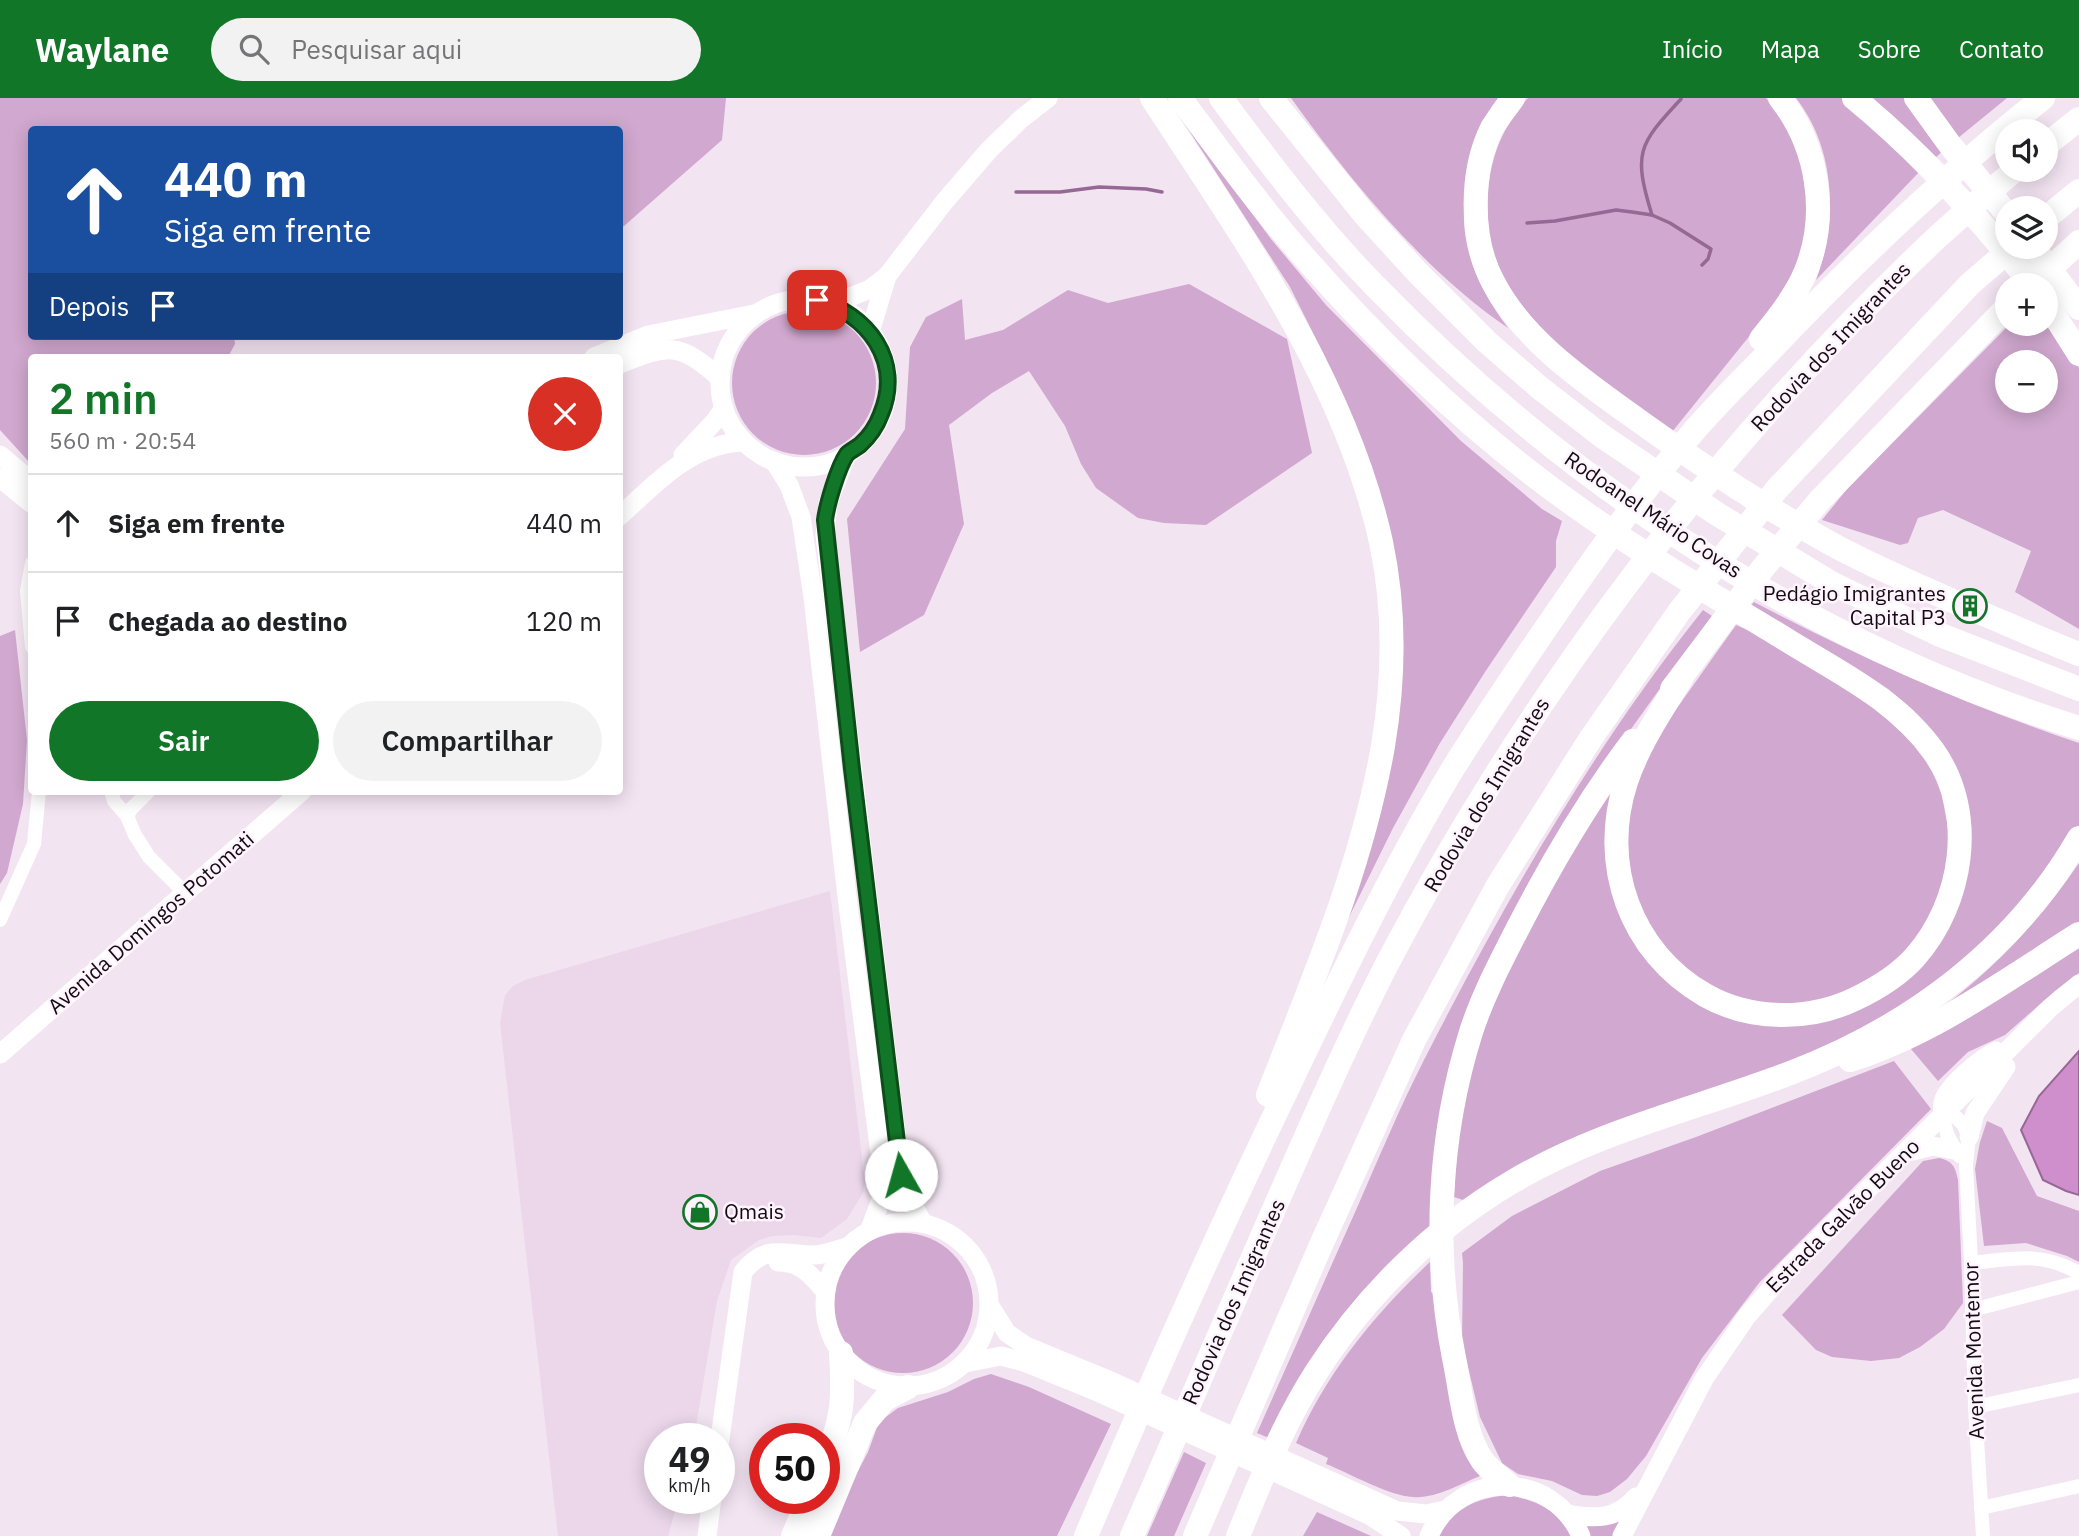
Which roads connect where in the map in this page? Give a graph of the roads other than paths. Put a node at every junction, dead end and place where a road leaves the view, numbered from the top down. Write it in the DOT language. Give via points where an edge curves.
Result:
graph roads {
  1 [pos="1048,98"];
  2 [pos="1152,98"];
  3 [pos="1180,98"];
  4 [pos="1221,98"];
  5 [pos="1271,98"];
  6 [pos="1513,98"];
  7 [pos="1780,98"];
  8 [pos="1854,98"];
  9 [pos="1916,98"];
  10 [pos="2043,98"];
  11 [pos="2079,120"];
  12 [pos="2058,136"];
  13 [pos="2001,182"];
  14 [pos="2079,191"];
  15 [pos="1995,199"];
  16 [pos="2058,208"];
  17 [pos="2079,243"];
  18 [pos="1999,259"];
  19 [pos="2042,259"];
  20 [pos="2023,273"];
  21 [pos="2045,273"];
  22 [pos="887,276"];
  23 [pos="832,304"];
  24 [pos="2079,309"];
  25 [pos="755,314"];
  26 [pos="1995,319"];
  27 [pos="2058,321"];
  28 [pos="870,332"];
  29 [pos="601,354"];
  30 [pos="2079,354"];
  31 [pos="623,363"];
  32 [pos="720,379"];
  33 [pos="724,408"];
  34 [pos="1694,432"];
  35 [pos="744,442"];
  36 [pos="847,454"];
  37 [pos="0,455"];
  38 [pos="774,461"];
  39 [pos="674,467"];
  40 [pos="0,478"];
  41 [pos="28,479"];
  42 [pos="28,500"];
  43 [pos="623,513"];
  44 [pos="2079,654"];
  45 [pos="1682,677"];
  46 [pos="2079,689"];
  47 [pos="2079,728"];
  48 [pos="39,795"];
  49 [pos="113,795"];
  50 [pos="145,795"];
  51 [pos="297,795"];
  52 [pos="127,816"];
  53 [pos="2079,838"];
  54 [pos="185,893"];
  55 [pos="0,920"];
  56 [pos="2079,934"];
  57 [pos="2079,984"];
  58 [pos="2013,1046"];
  59 [pos="0,1054"];
  60 [pos="1795,1071"];
  61 [pos="1946,1114"];
  62 [pos="1963,1151"];
  63 [pos="1907,1152"];
  64 [pos="923,1223"];
  65 [pos="1220,1227"];
  66 [pos="870,1229"];
  67 [pos="847,1247"];
  68 [pos="1971,1263"];
  69 [pos="2079,1273"];
  70 [pos="2079,1282"];
  71 [pos="740,1290"];
  72 [pos="825,1291"];
  73 [pos="989,1306"];
  74 [pos="1972,1310"];
  75 [pos="841,1353"];
  76 [pos="965,1363"];
  77 [pos="2079,1385"];
  78 [pos="1103,1386"];
  79 [pos="908,1387"];
  80 [pos="1975,1407"];
  81 [pos="722,1423"];
  82 [pos="839,1423"];
  83 [pos="1315,1482"];
  84 [pos="1649,1482"];
  85 [pos="1509,1485"];
  86 [pos="2079,1486"];
  87 [pos="1980,1508"];
  88 [pos="1446,1510"];
  89 [pos="710,1514"];
  90 [pos="802,1514"];
  91 [pos="1567,1514"];
  92 [pos="707,1536"];
  93 [pos="793,1536"];
  94 [pos="818,1536"];
  95 [pos="1086,1536"];
  96 [pos="1132,1536"];
  97 [pos="1195,1536"];
  98 [pos="1238,1536"];
  99 [pos="1401,1536"];
  100 [pos="1429,1536"];
  101 [pos="1581,1536"];
  102 [pos="1622,1536"];
  103 [pos="1983,1536"];
  1 -- 22 [label="main road" via="989,150"];
  2 -- 65 [label="highway" via="1319,368 1371,503 1391,618 1383,746 1369,809 1324,949"];
  3 -- 45 [label="highway" via="1330,286 1399,357 1512,458 1583,512 1890,704 1934,753 1956,807 1956,873 1931,935 1915,956 1883,982 1850,1001 1816,1011 1789,1015 1751,1012 1720,1002 1686,982 1642,935 1620,883 1617,821 1636,758"];
  4 -- 47 [label="highway, Rodoanel Mário Covas" via="1283,181 1376,287 1495,399 1621,499 1795,607 1875,648 1987,697"];
  5 -- 46 [label="highway, Rodoanel Mário Covas" via="1418,273 1540,388 1602,436 1717,514 1833,584 1937,634"];
  6 -- 44 [label="highway" via="1485,146 1477,209 1483,259 1517,320 1610,400 1745,494 1881,569"];
  7 -- 34 [label="highway" via="1793,114 1812,158 1818,201 1816,238 1805,274 1777,320 1715,396"];
  8 -- 20 [label="highway" via="1927,164"];
  9 -- 15 [label="highway"];
  10 -- 34 [label="highway" via="1996,135 1827,290"];
  11 -- 12 [label="highway"];
  13 -- 96 [label="highway, Rodovia dos Imigrantes" via="1929,244 1728,457 1628,581 1536,713 1388,963 1329,1085"];
  14 -- 16 [label="highway"];
  17 -- 21 [label="highway"];
  18 -- 97 [label="highway" via="1970,284 1777,489 1679,612 1591,738 1497,887 1414,1040"];
  19 -- 24 [label="highway"];
  22 -- 23 [label="main road" via="870,289"];
  22 -- 28 [label="main road"];
  23 -- 25 [label="main road" via="793,300"];
  23 -- 28 [label="main road" via="853,315"];
  25 -- 29 [label="main road" via="648,335"];
  25 -- 32 [label="main road" via="730,342"];
  26 -- 45 [label="highway" via="1820,500"];
  27 -- 30 [label="highway"];
  28 -- 36 [label="main road" via="885,363 886,398 873,430"];
  31 -- 32 [label="main road" via="663,349 679,350"];
  32 -- 33 [label="main road"];
  33 -- 35 [label="main road"];
  33 -- 39 [label="main road"];
  34 -- 65 [label="highway" via="1594,559 1449,776 1386,887"];
  35 -- 38 [label="main road"];
  35 -- 39 [label="main road" via="714,446"];
  36 -- 38 [label="main road" via="811,466"];
  36 -- 64 [label="main road" via="828,503 825,536 901,1175"];
  37 -- 41 [label="main road"];
  38 -- 66 [label="main road" via="801,517 813,597 883,1177 882,1197"];
  39 -- 43 [label="main road"];
  40 -- 42 [label="main road"];
  45 -- 85 [label="highway" via="1578,821 1494,974 1470,1035 1449,1132 1442,1183 1443,1290 1449,1331 1469,1430 1482,1460"];
  48 -- 55 [label="street" via="34,844"];
  49 -- 52 [label="street"];
  50 -- 52 [label="street"];
  51 -- 54 [label="main road, Avenida Domingos Potomati"];
  52 -- 54 [label="street" via="149,857"];
  53 -- 60 [label="highway" via="2027,913 1982,960 1916,1010"];
  54 -- 59 [label="main road, Avenida Domingos Potomati"];
  56 -- 60 [label="highway" via="1909,1037 1832,1066"];
  57 -- 58 [label="main road"];
  58 -- 61 [label="main road" via="1982,1059 1949,1091 1943,1103"];
  58 -- 62 [label="main road" via="2007,1066 1975,1113"];
  60 -- 98 [label="highway" via="1573,1150 1513,1181 1456,1219 1383,1288 1337,1342 1289,1423"];
  61 -- 62 [label="street, Avenida Montemor" via="1947,1134"];
  61 -- 63 [label="main road, Estrada Galvão Bueno"];
  62 -- 63 [label="main road" via="1933,1146"];
  62 -- 68 [label="street, Avenida Montemor"];
  63 -- 84 [label="main road, Estrada Galvão Bueno" via="1747,1316 1704,1379"];
  64 -- 66 [label="main road" via="896,1222"];
  64 -- 73 [label="main road" via="950,1233 972,1253 985,1278"];
  65 -- 95 [label="highway"];
  66 -- 67 [label="main road"];
  67 -- 71 [label="main road" via="816,1255 765,1254 743,1272"];
  67 -- 72 [label="main road" via="832,1267"];
  68 -- 69 [label="street" via="2040,1257"];
  68 -- 74 [label="street, Avenida Montemor"];
  70 -- 74 [label="street"];
  71 -- 72 [label="main road" via="761,1267 786,1262 799,1265"];
  71 -- 81 [label="main road"];
  72 -- 75 [label="main road" via="824,1312"];
  73 -- 76 [label="main road" via="983,1337"];
  73 -- 78 [label="main road" via="1015,1340"];
  74 -- 80 [label="street, Avenida Montemor"];
  75 -- 79 [label="main road" via="859,1371 882,1383"];
  75 -- 82 [label="highway"];
  76 -- 78 [label="main road" via="987,1357 1012,1358"];
  76 -- 79 [label="main road" via="939,1380"];
  77 -- 80 [label="street"];
  78 -- 83 [label="main road"];
  79 -- 94 [label="highway" via="885,1399 865,1423"];
  80 -- 87 [label="street, Avenida Montemor"];
  83 -- 88 [label="main road" via="1397,1511 1426,1514"];
  83 -- 99 [label="main road"];
  84 -- 91 [label="main road, Estrada Galvão Bueno" via="1624,1509 1609,1517"];
  84 -- 102 [label="main road, Estrada Galvão Bueno"];
  85 -- 88 [label="main road" via="1475,1491"];
  85 -- 91 [label="main road" via="1538,1492"];
  86 -- 87 [label="street"];
  87 -- 103 [label="street, Avenida Montemor"];
  88 -- 100 [label="main road"];
  89 -- 92 [label="main road"];
  90 -- 93 [label="highway"];
  91 -- 101 [label="main road"];
}
